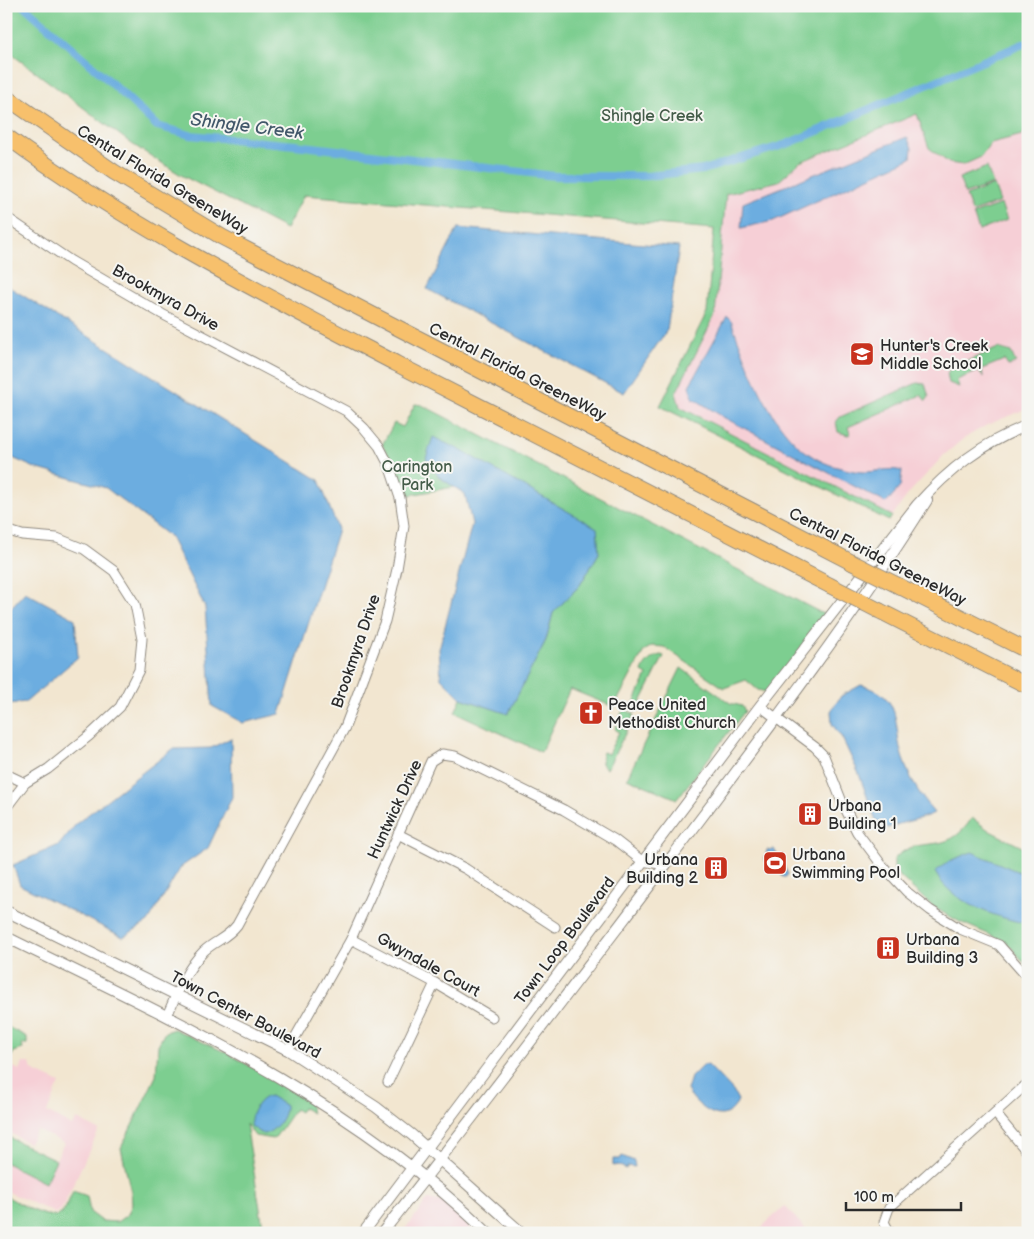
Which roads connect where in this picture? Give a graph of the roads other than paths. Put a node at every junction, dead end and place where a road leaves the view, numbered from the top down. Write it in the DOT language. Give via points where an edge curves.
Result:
graph roads {
  1 [pos="6,98"];
  2 [pos="6,136"];
  3 [pos="6,217"];
  4 [pos="1028,425"];
  5 [pos="941,478"];
  6 [pos="6,530"];
  7 [pos="1028,651"];
  8 [pos="1028,686"];
  9 [pos="760,706"];
  10 [pos="776,718"];
  11 [pos="6,774"];
  12 [pos="25,784"];
  13 [pos="6,808"];
  14 [pos="398,834"];
  15 [pos="642,861"];
  16 [pos="666,865"];
  17 [pos="6,911"];
  18 [pos="555,927"];
  19 [pos="6,937"];
  20 [pos="351,939"];
  21 [pos="1028,978"];
  22 [pos="435,983"];
  23 [pos="177,994"];
  24 [pos="167,1016"];
  25 [pos="492,1017"];
  26 [pos="288,1050"];
  27 [pos="388,1082"];
  28 [pos="1028,1083"];
  29 [pos="995,1113"];
  30 [pos="428,1148"];
  31 [pos="1028,1153"];
  32 [pos="441,1160"];
  33 [pos="412,1166"];
  34 [pos="426,1178"];
  35 [pos="363,1233"];
  36 [pos="382,1233"];
  37 [pos="488,1233"];
  38 [pos="522,1233"];
  39 [pos="890,1233"];
  1 -- 7 [label="highway, Central Florida GreeneWay, bridge" via="114,172 222,237"];
  2 -- 8 [label="highway, bridge" via="104,203 207,264"];
  3 -- 23 [label="street, Brookmyra Drive" via="71,261 162,314 346,411 379,446 400,498 404,526 385,620 344,727 237,924 228,936 205,950 190,967"];
  4 -- 5 [label="street, Town Loop Boulevard" via="1001,435"];
  5 -- 9 [label="street, Town Loop Boulevard" via="916,505"];
  5 -- 10 [label="street, Town Loop Boulevard" via="901,542"];
  6 -- 12 [label="street" via="57,538 84,549 114,571 135,604 142,639 139,670 120,707 68,753"];
  9 -- 10 [label="street"];
  9 -- 15 [label="street, Town Loop Boulevard"];
  10 -- 16 [label="street, Town Loop Boulevard"];
  10 -- 21 [label="street" via="824,756 857,832 907,892 960,929 999,945"];
  11 -- 12 [label="street"];
  12 -- 13 [label="street"];
  14 -- 15 [label="street, Huntwick Drive" via="431,761 442,754 455,756 564,810 615,840"];
  14 -- 18 [label="street" via="466,869"];
  14 -- 20 [label="street, Huntwick Drive"];
  15 -- 16 [label="street, Huntwick Drive"];
  15 -- 30 [label="street, Town Loop Boulevard"];
  16 -- 32 [label="street, Town Loop Boulevard"];
  17 -- 23 [label="street, Town Center Boulevard"];
  19 -- 24 [label="street"];
  20 -- 22 [label="street, Gwyndale Court"];
  20 -- 26 [label="street, Huntwick Drive"];
  22 -- 25 [label="street, Gwyndale Court"];
  22 -- 27 [label="street"];
  23 -- 24 [label="street, Brookmyra Drive"];
  23 -- 26 [label="street, Town Center Boulevard"];
  24 -- 33 [label="street" via="288,1082 373,1136"];
  26 -- 30 [label="street, Town Center Boulevard" via="376,1107"];
  28 -- 29 [label="street"];
  29 -- 31 [label="street"];
  29 -- 39 [label="street" via="889,1208 884,1222"];
  30 -- 32 [label="street, Town Center Boulevard"];
  30 -- 33 [label="street, Town Loop Boulevard"];
  32 -- 34 [label="street, Town Loop Boulevard"];
  32 -- 38 [label="street, Town Center Boulevard"];
  33 -- 34 [label="street"];
  33 -- 35 [label="street, Town Loop Boulevard"];
  34 -- 36 [label="street, Town Loop Boulevard"];
  34 -- 37 [label="street"];
}
